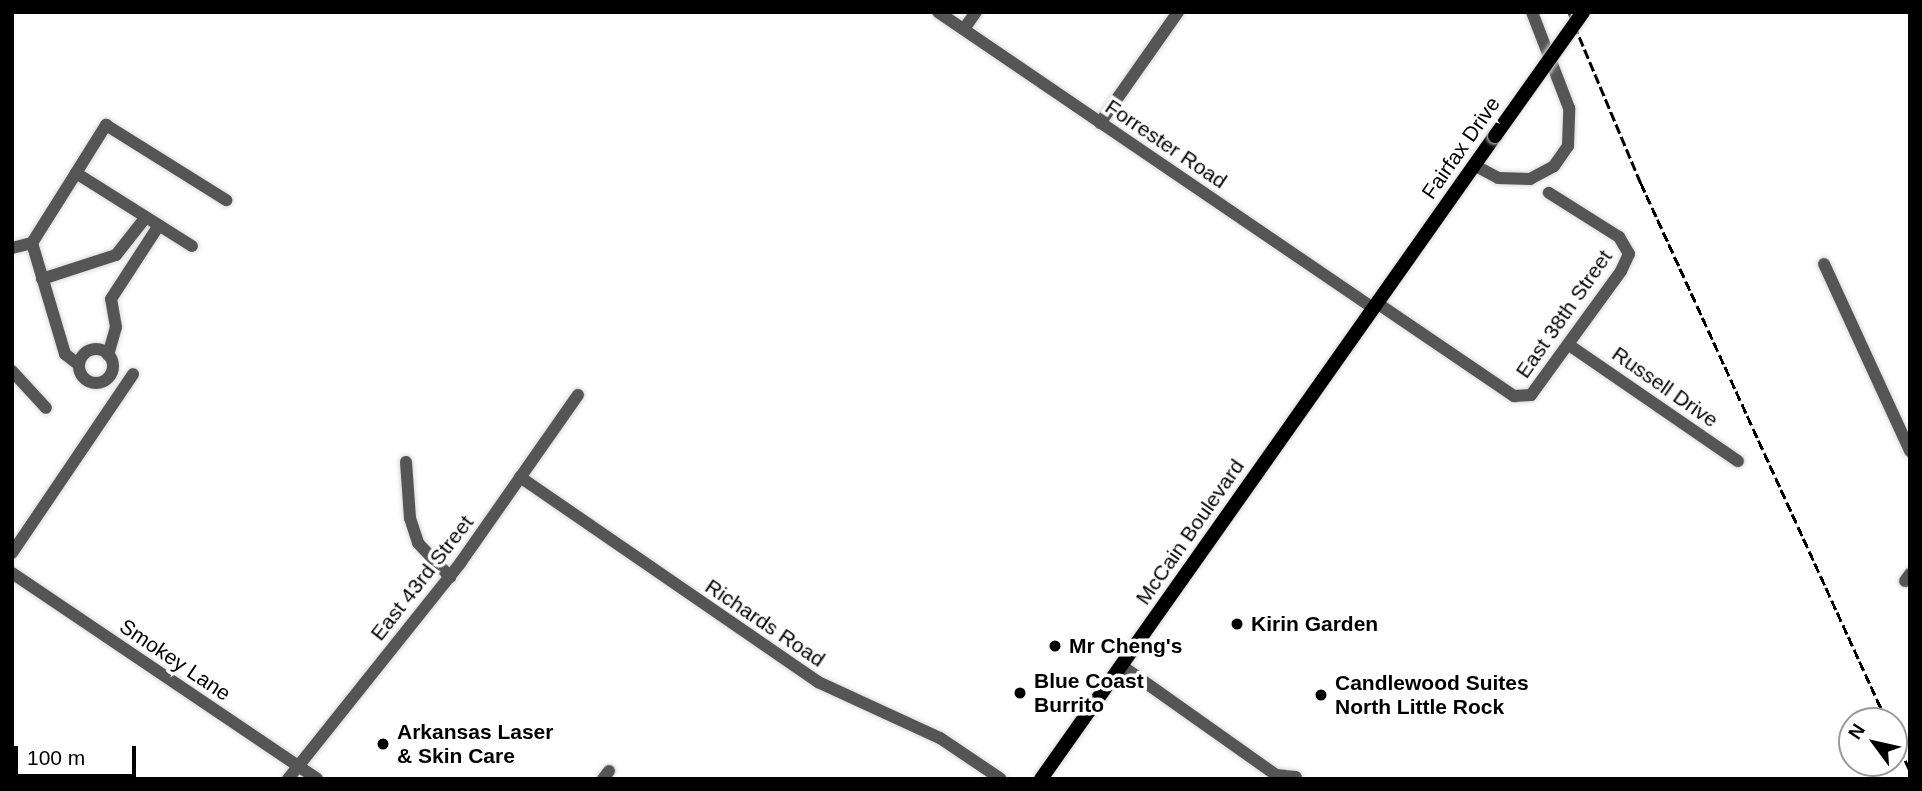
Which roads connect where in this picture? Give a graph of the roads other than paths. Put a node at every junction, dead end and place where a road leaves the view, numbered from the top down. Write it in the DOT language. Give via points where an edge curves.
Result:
graph roads {
  1 [pos="938,12"];
  2 [pos="975,12"];
  3 [pos="1178,12"];
  4 [pos="1532,12"];
  5 [pos="1583,12"];
  6 [pos="964,29"];
  7 [pos="1100,123"];
  8 [pos="1474,165"];
  9 [pos="76,173"];
  10 [pos="1549,193"];
  11 [pos="226,200"];
  12 [pos="146,216"];
  13 [pos="159,225"];
  14 [pos="32,243"];
  15 [pos="192,246"];
  16 [pos="12,248"];
  17 [pos="1824,264"];
  18 [pos="42,279"];
  19 [pos="1375,306"];
  20 [pos="1569,345"];
  21 [pos="108,355"];
  22 [pos="78,364"];
  23 [pos="12,371"];
  24 [pos="109,376"];
  25 [pos="578,395"];
  26 [pos="1531,395"];
  27 [pos="46,408"];
  28 [pos="1910,451"];
  29 [pos="1738,461"];
  30 [pos="406,462"];
  31 [pos="520,477"];
  32 [pos="12,554"];
  33 [pos="12,573"];
  34 [pos="450,577"];
  35 [pos="1122,666"];
  36 [pos="297,766"];
  37 [pos="1296,777"];
  38 [pos="288,779"];
  39 [pos="317,779"];
  40 [pos="1001,779"];
  41 [pos="1041,779"];
  1 -- 6 [label="street, Forrester Road"];
  2 -- 6 [label="street"];
  3 -- 7 [label="street"];
  4 -- 8 [label="street" via="1570,111 1567,146 1553,166 1530,179 1498,178"];
  5 -- 8 [label="main road, Fairfax Drive, bridge"];
  6 -- 7 [label="street, Forrester Road"];
  7 -- 19 [label="street, Forrester Road"];
  8 -- 19 [label="main road, Fairfax Drive"];
  9 -- 11 [label="street" via="106,125"];
  9 -- 12 [label="street"];
  9 -- 14 [label="street"];
  10 -- 20 [label="street, East 38th Street" via="1619,237 1629,254"];
  12 -- 13 [label="street"];
  12 -- 18 [label="street" via="116,256"];
  13 -- 15 [label="street"];
  13 -- 21 [label="street" via="111,299 116,327"];
  14 -- 16 [label="street"];
  14 -- 18 [label="street"];
  17 -- 28 [label="street"];
  18 -- 22 [label="street" via="65,354"];
  19 -- 26 [label="street, Forrester Road" via="1514,396"];
  19 -- 35 [label="main road, McCain Boulevard"];
  20 -- 26 [label="street, East 38th Street"];
  20 -- 29 [label="street, Russell Drive"];
  21 -- 22 [label="street" via="93,349 83,354"];
  21 -- 24 [label="street"];
  22 -- 24 [label="street" via="85,380 95,384"];
  23 -- 27 [label="street"];
  24 -- 32 [label="street" via="127,382"];
  25 -- 31 [label="street, East 43rd Street"];
  30 -- 34 [label="street" via="410,518 418,543"];
  31 -- 34 [label="street, East 43rd Street"];
  31 -- 40 [label="street, Richards Road" via="818,682 940,738"];
  33 -- 36 [label="street, Smokey Lane"];
  34 -- 36 [label="street, East 43rd Street"];
  35 -- 37 [label="street" via="1276,775"];
  35 -- 41 [label="main road, McCain Boulevard"];
  36 -- 38 [label="street, East 43rd Street"];
  36 -- 39 [label="street, Smokey Lane"];
}
